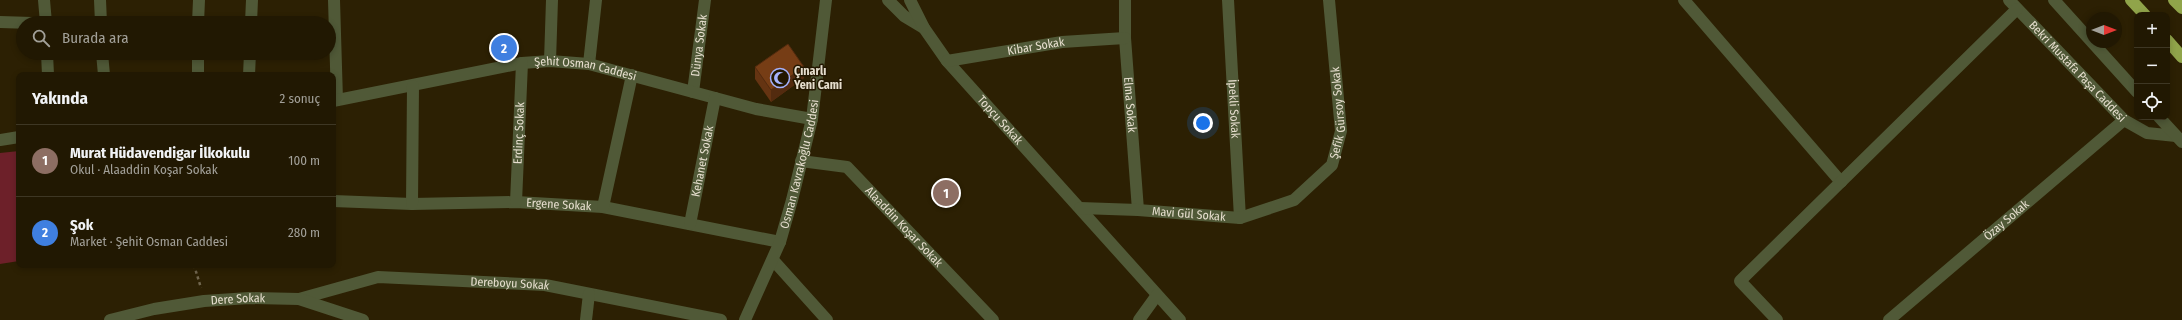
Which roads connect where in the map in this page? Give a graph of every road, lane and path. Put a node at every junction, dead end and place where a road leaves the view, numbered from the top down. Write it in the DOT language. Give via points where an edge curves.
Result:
graph roads {
  1 [pos="44,0"];
  2 [pos="100,0"];
  3 [pos="199,0"];
  4 [pos="252,0"];
  5 [pos="334,0"];
  6 [pos="552,0"];
  7 [pos="596,0"];
  8 [pos="704,0"];
  9 [pos="826,0"];
  10 [pos="888,0"];
  11 [pos="910,0"];
  12 [pos="1124,0"];
  13 [pos="1228,0"];
  14 [pos="1329,0"];
  15 [pos="1684,0"];
  16 [pos="2054,0"];
  17 [pos="2131,0"];
  18 [pos="2174,0"];
  19 [pos="2013,4"];
  20 [pos="2182,8"];
  21 [pos="2141,12"];
  22 [pos="45,16"];
  23 [pos="101,16"];
  24 [pos="198,16"];
  25 [pos="251,16"];
  26 [pos="334,16"];
  27 [pos="0,22"];
  28 [pos="16,22"];
  29 [pos="924,28"];
  30 [pos="1125,38"];
  31 [pos="2170,43"];
  32 [pos="2182,57"];
  33 [pos="47,60"];
  34 [pos="103,60"];
  35 [pos="198,60"];
  36 [pos="250,60"];
  37 [pos="335,60"];
  38 [pos="550,61"];
  39 [pos="947,61"];
  40 [pos="522,63"];
  41 [pos="590,64"];
  42 [pos="48,72"];
  43 [pos="104,72"];
  44 [pos="198,72"];
  45 [pos="249,72"];
  46 [pos="335,72"];
  47 [pos="632,75"];
  48 [pos="414,86"];
  49 [pos="2134,89"];
  50 [pos="693,92"];
  51 [pos="716,98"];
  52 [pos="336,101"];
  53 [pos="812,119"];
  54 [pos="2124,120"];
  55 [pos="2162,120"];
  56 [pos="16,137"];
  57 [pos="2179,139"];
  58 [pos="0,140"];
  59 [pos="801,161"];
  60 [pos="1842,182"];
  61 [pos="336,201"];
  62 [pos="516,202"];
  63 [pos="412,204"];
  64 [pos="603,208"];
  65 [pos="1080,208"];
  66 [pos="1138,210"];
  67 [pos="1240,218"];
  68 [pos="690,224"];
  69 [pos="780,242"];
  70 [pos="772,260"];
  71 [pos="195,268"];
  72 [pos="590,294"];
  73 [pos="1157,295"];
  74 [pos="299,299"];
  75 [pos="204,301"];
  76 [pos="155,315"];
  77 [pos="110,320"];
  78 [pos="363,320"];
  79 [pos="586,320"];
  80 [pos="721,320"];
  81 [pos="745,320"];
  82 [pos="827,320"];
  83 [pos="993,320"];
  84 [pos="1139,320"];
  85 [pos="1180,320"];
  86 [pos="1777,320"];
  87 [pos="1889,320"];
  1 -- 22 [label="street"];
  2 -- 23 [label="street"];
  3 -- 24 [label="street"];
  4 -- 25 [label="street"];
  5 -- 26 [label="street"];
  6 -- 38 [label="street"];
  7 -- 41 [label="street"];
  8 -- 50 [label="street, Dünya Sokak"];
  9 -- 53 [label="street, Osman Kavrakoğlu Caddesi"];
  10 -- 29 [label="street, Topçu Sokak" via="904,16"];
  11 -- 29 [label="street, Topçu Sokak"];
  12 -- 30 [label="street, Elma Sokak"];
  13 -- 67 [label="street, İpekli Sokak"];
  14 -- 67 [label="street, Şefik Gürsoy Sokak" via="1341,131 1332,165 1294,200"];
  15 -- 60 [label="street"];
  16 -- 49 [label="street"];
  17 -- 21 [label="highway"];
  18 -- 20 [label="highway"];
  19 -- 54 [label="street, Bekri Mustafa Paşa Caddesi"];
  19 -- 60 [label="street"];
  27 -- 28 [label="street"];
  29 -- 39 [label="street, Topçu Sokak"];
  30 -- 39 [label="street, Kibar Sokak" via="1062,42"];
  30 -- 66 [label="street, Elma Sokak"];
  31 -- 32 [label="highway"];
  33 -- 42 [label="street"];
  34 -- 43 [label="street"];
  35 -- 44 [label="street"];
  36 -- 45 [label="street"];
  37 -- 46 [label="street"];
  38 -- 40 [label="street, Şehit Osman Caddesi"];
  38 -- 41 [label="street, Şehit Osman Caddesi"];
  39 -- 65 [label="street, Topçu Sokak"];
  40 -- 48 [label="street, Şehit Osman Caddesi"];
  40 -- 62 [label="street, Erdinç Sokak"];
  41 -- 47 [label="street, Şehit Osman Caddesi"];
  47 -- 50 [label="street, Şehit Osman Caddesi"];
  47 -- 64 [label="street"];
  48 -- 52 [label="street, Şehit Osman Caddesi"];
  48 -- 63 [label="street"];
  50 -- 51 [label="street, Şehit Osman Caddesi"];
  51 -- 53 [label="street, Şehit Osman Caddesi" via="756,109"];
  51 -- 68 [label="street, Kehanet Sokak"];
  53 -- 59 [label="street, Osman Kavrakoğlu Caddesi"];
  54 -- 57 [label="street, Bekri Mustafa Paşa Caddesi" via="2147,133"];
  54 -- 87 [label="street, Özay Sokak"];
  55 -- 57 [label="street"];
  56 -- 58 [label="street"];
  59 -- 69 [label="street, Osman Kavrakoğlu Caddesi"];
  59 -- 83 [label="street, Alaaddin Koşar Sokak" via="847,167"];
  60 -- 86 [label="street" via="1740,281"];
  61 -- 63 [label="street, Ergene Sokak"];
  62 -- 63 [label="street, Ergene Sokak"];
  62 -- 64 [label="street, Ergene Sokak"];
  64 -- 68 [label="street, Ergene Sokak"];
  65 -- 66 [label="street"];
  65 -- 73 [label="street, Topçu Sokak"];
  66 -- 67 [label="street, Mavi Gül Sokak"];
  68 -- 69 [label="street, Ergene Sokak"];
  69 -- 70 [label="street, Osman Kavrakoğlu Caddesi"];
  70 -- 81 [label="street, Osman Kavrakoğlu Caddesi"];
  70 -- 82 [label="street"];
  71 -- 75 [label="path"];
  72 -- 74 [label="street, Dereboyu Sokak" via="545,285 378,277"];
  72 -- 79 [label="street"];
  72 -- 80 [label="street, Dereboyu Sokak"];
  73 -- 84 [label="street"];
  73 -- 85 [label="street, Topçu Sokak"];
  74 -- 75 [label="street, Dere Sokak" via="248,298"];
  74 -- 78 [label="street, Dere Sokak"];
  75 -- 76 [label="street, Dere Sokak"];
  76 -- 77 [label="street, Dere Sokak"];
}
